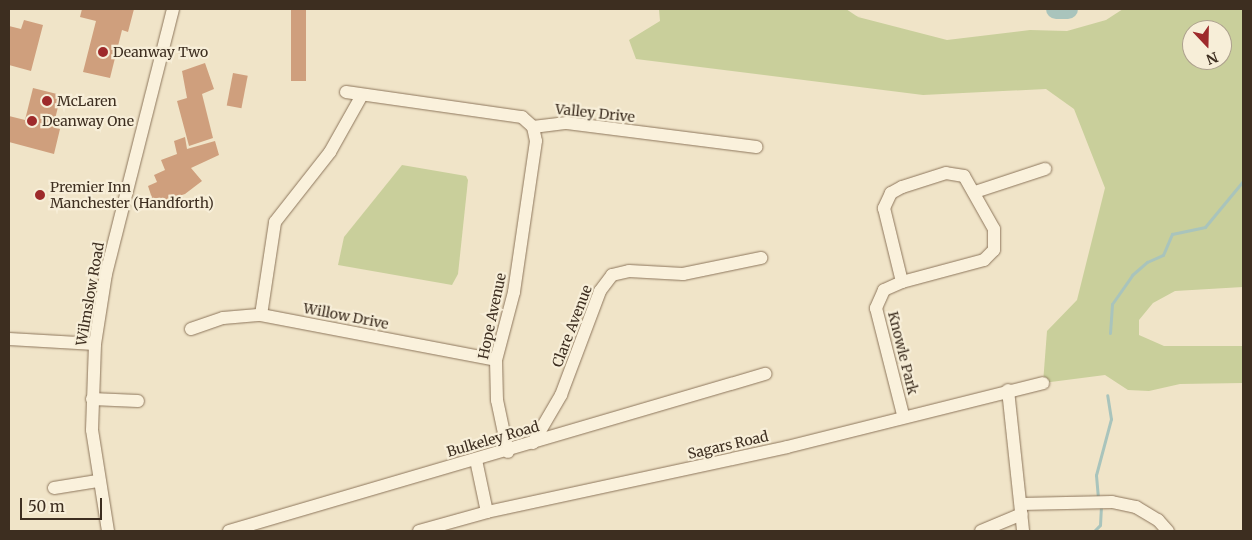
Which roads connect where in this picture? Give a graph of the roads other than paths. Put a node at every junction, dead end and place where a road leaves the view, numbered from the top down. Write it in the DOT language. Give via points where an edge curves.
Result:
graph roads {
  1 [pos="173,9"];
  2 [pos="346,92"];
  3 [pos="362,95"];
  4 [pos="533,127"];
  5 [pos="756,147"];
  6 [pos="1045,170"];
  7 [pos="975,192"];
  8 [pos="761,258"];
  9 [pos="902,282"];
  10 [pos="261,315"];
  11 [pos="191,328"];
  12 [pos="9,339"];
  13 [pos="95,344"];
  14 [pos="496,360"];
  15 [pos="766,374"];
  16 [pos="1043,383"];
  17 [pos="1008,390"];
  18 [pos="92,399"];
  19 [pos="138,401"];
  20 [pos="903,415"];
  21 [pos="533,443"];
  22 [pos="508,452"];
  23 [pos="476,460"];
  24 [pos="98,480"];
  25 [pos="54,488"];
  26 [pos="1022,509"];
  27 [pos="487,512"];
  28 [pos="108,531"];
  29 [pos="229,531"];
  30 [pos="419,531"];
  31 [pos="981,531"];
  32 [pos="1023,531"];
  33 [pos="1168,531"];
  1 -- 13 [label="street, Wilmslow Road" via="106,274"];
  2 -- 3 [label="street"];
  3 -- 4 [label="street" via="522,117"];
  3 -- 10 [label="street" via="330,152 275,222"];
  4 -- 5 [label="street, Valley Drive" via="562,122"];
  4 -- 14 [label="street, Hope Avenue" via="536,141 514,292"];
  6 -- 7 [label="street"];
  7 -- 9 [label="street, Knowle Park" via="994,229 994,250 984,260"];
  7 -- 9 [label="street, Knowle Park" via="964,176 954,172 891,193 883,214"];
  8 -- 21 [label="street, Clare Avenue" via="683,274 629,271 612,275 600,291 561,395"];
  9 -- 20 [label="street, Knowle Park" via="884,290 876,308"];
  10 -- 11 [label="street, Willow Drive" via="223,318"];
  10 -- 14 [label="street, Willow Drive"];
  12 -- 13 [label="street"];
  13 -- 18 [label="street, Wilmslow Road"];
  14 -- 22 [label="street, Hope Avenue" via="497,400"];
  15 -- 21 [label="street, Bulkeley Road"];
  16 -- 17 [label="street, Sagars Road"];
  17 -- 20 [label="street, Sagars Road"];
  17 -- 26 [label="street"];
  18 -- 19 [label="street"];
  18 -- 24 [label="street, Wilmslow Road"];
  20 -- 27 [label="street, Sagars Road" via="787,447"];
  21 -- 22 [label="street, Bulkeley Road"];
  22 -- 23 [label="street, Bulkeley Road"];
  23 -- 27 [label="street"];
  23 -- 29 [label="street, Bulkeley Road"];
  24 -- 25 [label="street"];
  24 -- 28 [label="street, Wilmslow Road"];
  26 -- 31 [label="street"];
  26 -- 32 [label="street"];
  26 -- 33 [label="street" via="1112,502 1158,520"];
  27 -- 30 [label="street, Sagars Road"];
}
